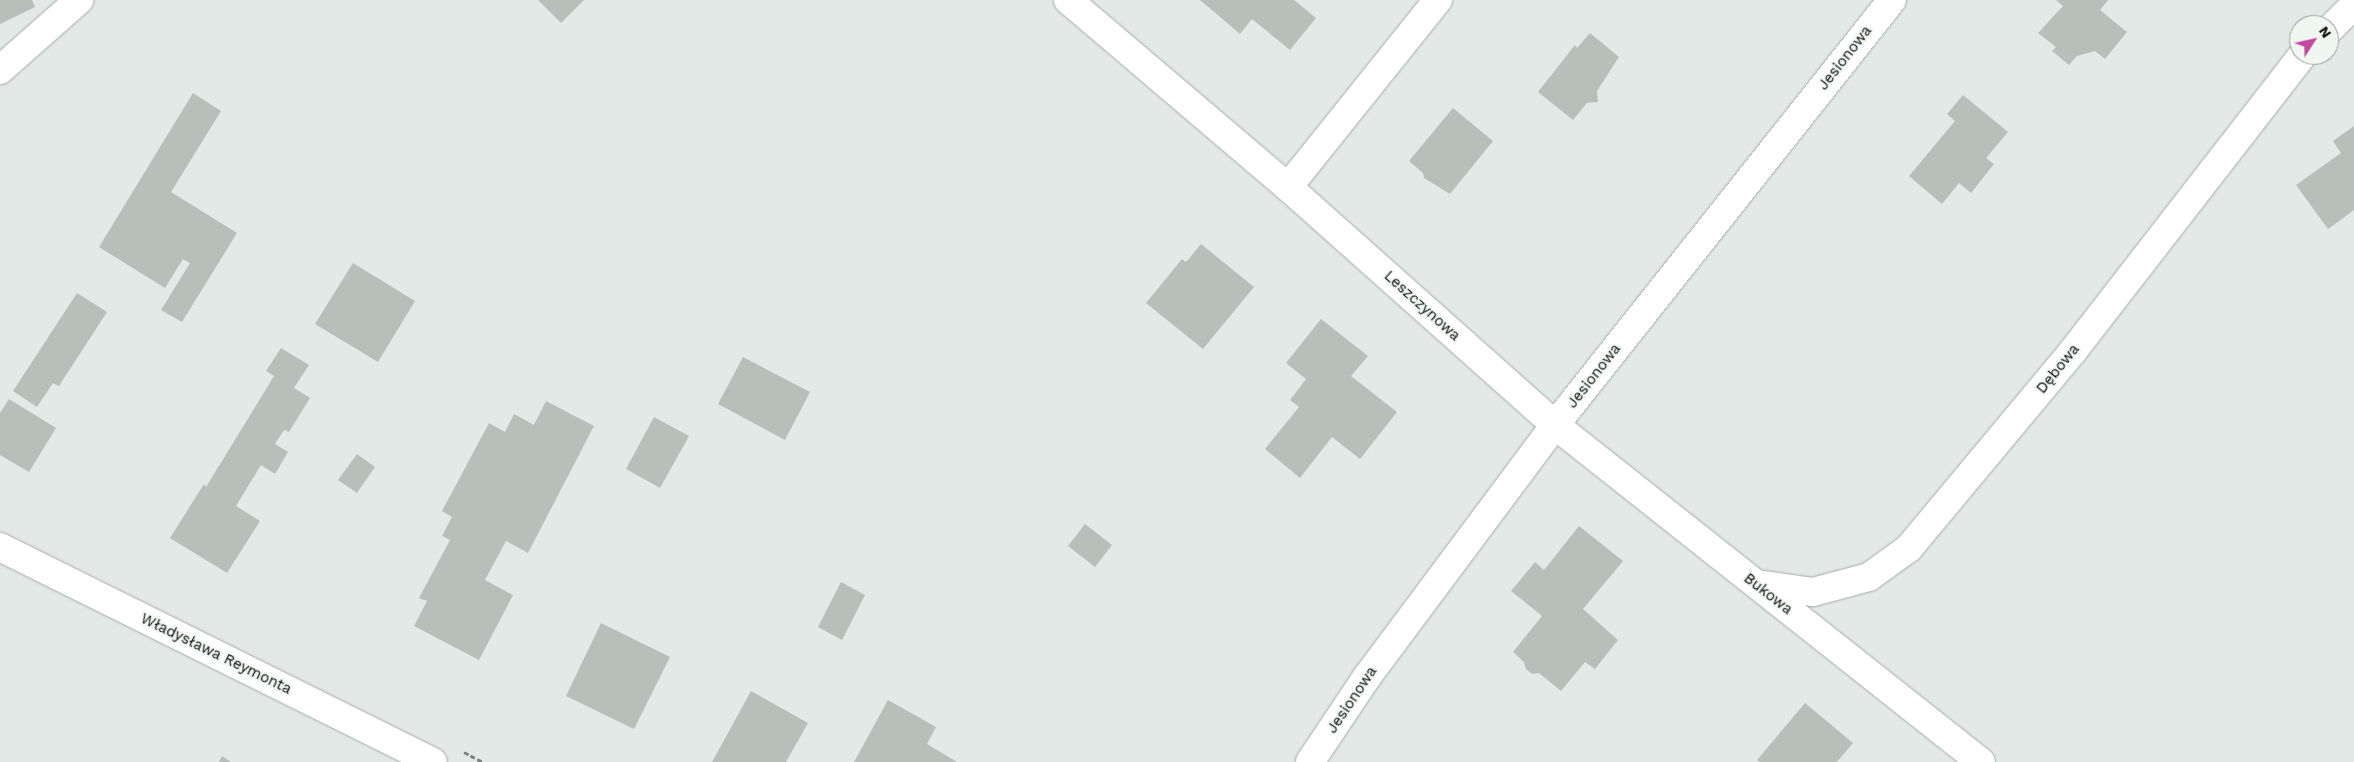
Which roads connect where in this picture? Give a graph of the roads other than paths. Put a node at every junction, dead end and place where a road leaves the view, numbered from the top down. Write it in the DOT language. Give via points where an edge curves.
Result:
graph roads {
  1 [pos="79,0"];
  2 [pos="1068,0"];
  3 [pos="1438,0"];
  4 [pos="1892,0"];
  5 [pos="2354,5"];
  6 [pos="2339,20"];
  7 [pos="2295,65"];
  8 [pos="0,70"];
  9 [pos="1288,187"];
  10 [pos="1555,425"];
  11 [pos="0,547"];
  12 [pos="1756,584"];
  13 [pos="432,762"];
  14 [pos="1310,762"];
  15 [pos="1981,762"];
  1 -- 8 [label="street"];
  2 -- 9 [label="street, Leszczynowa"];
  3 -- 9 [label="street"];
  4 -- 10 [label="street, Jesionowa"];
  5 -- 6 [label="street"];
  7 -- 12 [label="street, Dębowa" via="2073,351 1909,548 1869,577 1813,592"];
  9 -- 10 [label="street, Leszczynowa"];
  10 -- 12 [label="street, Bukowa"];
  10 -- 14 [label="street, Jesionowa" via="1367,677"];
  11 -- 13 [label="street, Władysława Reymonta"];
  12 -- 15 [label="street, Bukowa"];
}
